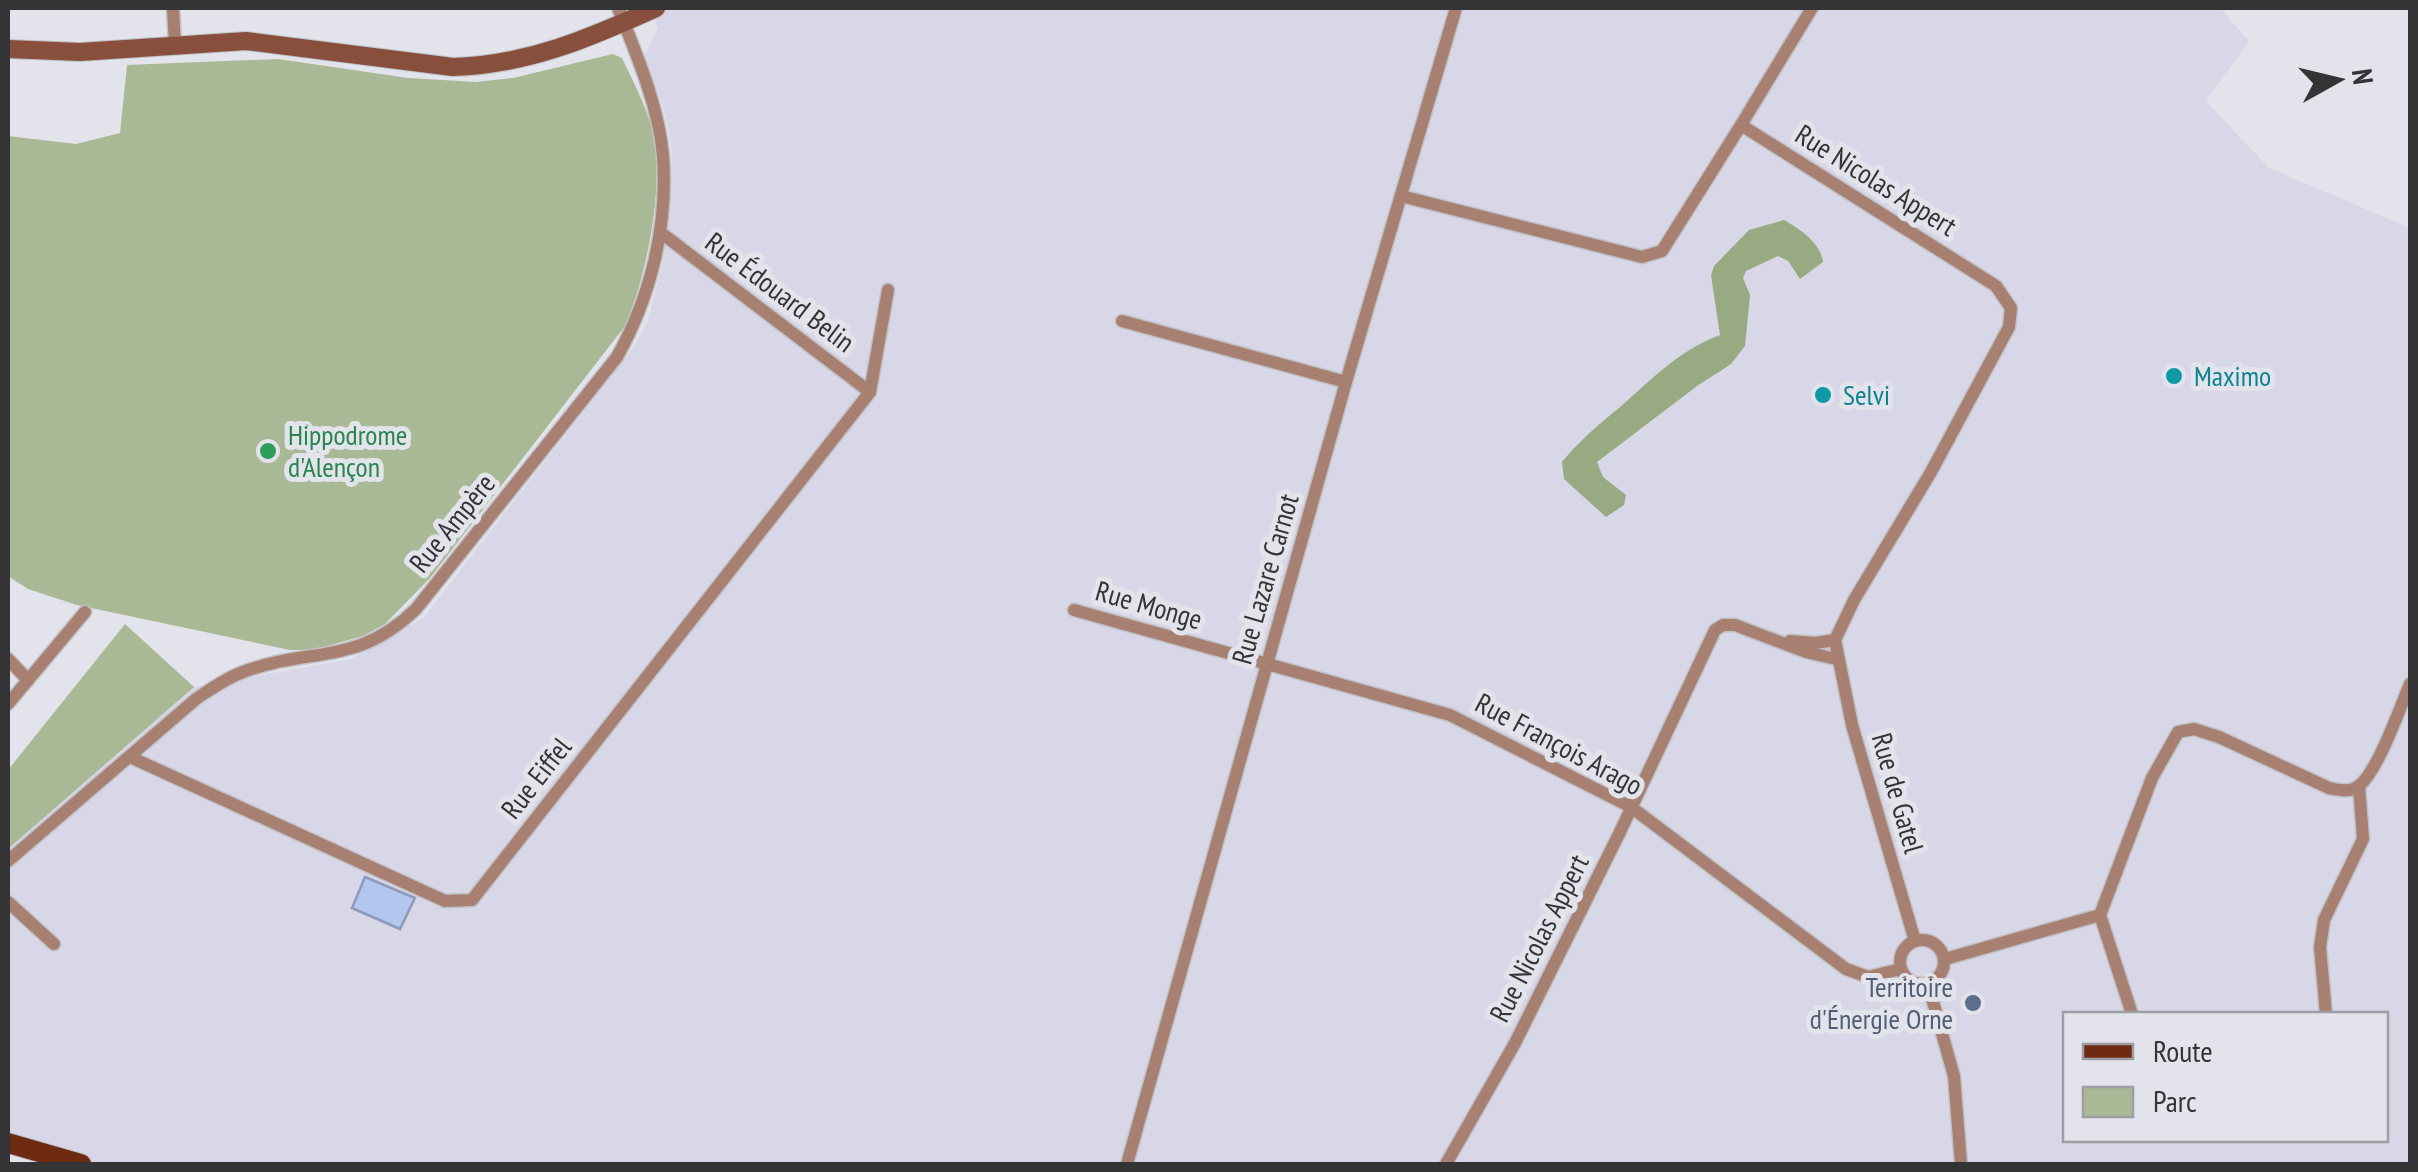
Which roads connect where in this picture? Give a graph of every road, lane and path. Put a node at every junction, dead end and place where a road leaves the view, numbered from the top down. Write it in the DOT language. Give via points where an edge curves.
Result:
graph roads {
  1 [pos="173,8"];
  2 [pos="656,8"];
  3 [pos="1456,8"];
  4 [pos="1812,8"];
  5 [pos="621,15"];
  6 [pos="175,46"];
  7 [pos="8,49"];
  8 [pos="1742,124"];
  9 [pos="1401,196"];
  10 [pos="660,232"];
  11 [pos="888,290"];
  12 [pos="1122,322"];
  13 [pos="1346,382"];
  14 [pos="870,392"];
  15 [pos="1074,610"];
  16 [pos="85,612"];
  17 [pos="1782,640"];
  18 [pos="1835,640"];
  19 [pos="1836,658"];
  20 [pos="8,659"];
  21 [pos="1268,664"];
  22 [pos="28,680"];
  23 [pos="2410,684"];
  24 [pos="8,704"];
  25 [pos="130,757"];
  26 [pos="2359,786"];
  27 [pos="1631,807"];
  28 [pos="8,861"];
  29 [pos="8,902"];
  30 [pos="2100,915"];
  31 [pos="1915,941"];
  32 [pos="54,944"];
  33 [pos="1945,959"];
  34 [pos="1901,969"];
  35 [pos="1928,984"];
  36 [pos="2131,1012"];
  37 [pos="2326,1012"];
  38 [pos="8,1143"];
  39 [pos="81,1164"];
  40 [pos="1127,1164"];
  41 [pos="1446,1164"];
  42 [pos="1961,1164"];
  1 -- 6 [label="street"];
  2 -- 5 [label="main road"];
  3 -- 9 [label="street, Rue Lazare Carnot"];
  4 -- 8 [label="street"];
  5 -- 6 [label="main road" via="530,58 487,66 246,42"];
  5 -- 10 [label="street, Rue Ampère" via="663,156"];
  6 -- 7 [label="main road"];
  8 -- 9 [label="street" via="1652,256"];
  8 -- 18 [label="street, Rue Nicolas Appert" via="1996,286 2011,308 2009,327"];
  9 -- 13 [label="street, Rue Lazare Carnot"];
  10 -- 14 [label="street, Rue Édouard Belin"];
  10 -- 25 [label="street, Rue Ampère" via="638,318 617,357 408,617 372,642 224,680"];
  11 -- 14 [label="street"];
  12 -- 13 [label="street"];
  13 -- 21 [label="street, Rue Lazare Carnot"];
  14 -- 25 [label="street, Rue Eiffel" via="472,900 446,902"];
  15 -- 21 [label="street, Rue Monge"];
  16 -- 22 [label="street"];
  17 -- 18 [label="street, Rue Nicolas Appert"];
  17 -- 19 [label="street, Rue Nicolas Appert"];
  17 -- 27 [label="street, Rue Nicolas Appert" via="1735,625 1715,630"];
  18 -- 19 [label="street, Rue Nicolas Appert"];
  19 -- 31 [label="street, Rue de Gatel"];
  20 -- 22 [label="street"];
  21 -- 27 [label="street, Rue François Arago" via="1450,715"];
  21 -- 40 [label="street, Rue Lazare Carnot"];
  22 -- 24 [label="street"];
  23 -- 26 [label="street"];
  25 -- 28 [label="street, Rue Ampère"];
  26 -- 30 [label="street" via="2329,788 2219,737 2178,732 2152,778"];
  26 -- 37 [label="street" via="2363,839 2324,920"];
  27 -- 34 [label="street, Rue François Arago" via="1846,970 1868,977"];
  27 -- 41 [label="street, Rue Nicolas Appert"];
  29 -- 32 [label="street"];
  30 -- 33 [label="street"];
  30 -- 36 [label="street"];
  31 -- 33 [label="street" via="1935,944"];
  31 -- 34 [label="street" via="1904,949"];
  33 -- 35 [label="street" via="1941,976"];
  34 -- 35 [label="street" via="1910,981"];
  35 -- 42 [label="street" via="1954,1076"];
  38 -- 39 [label="main road"];
}
